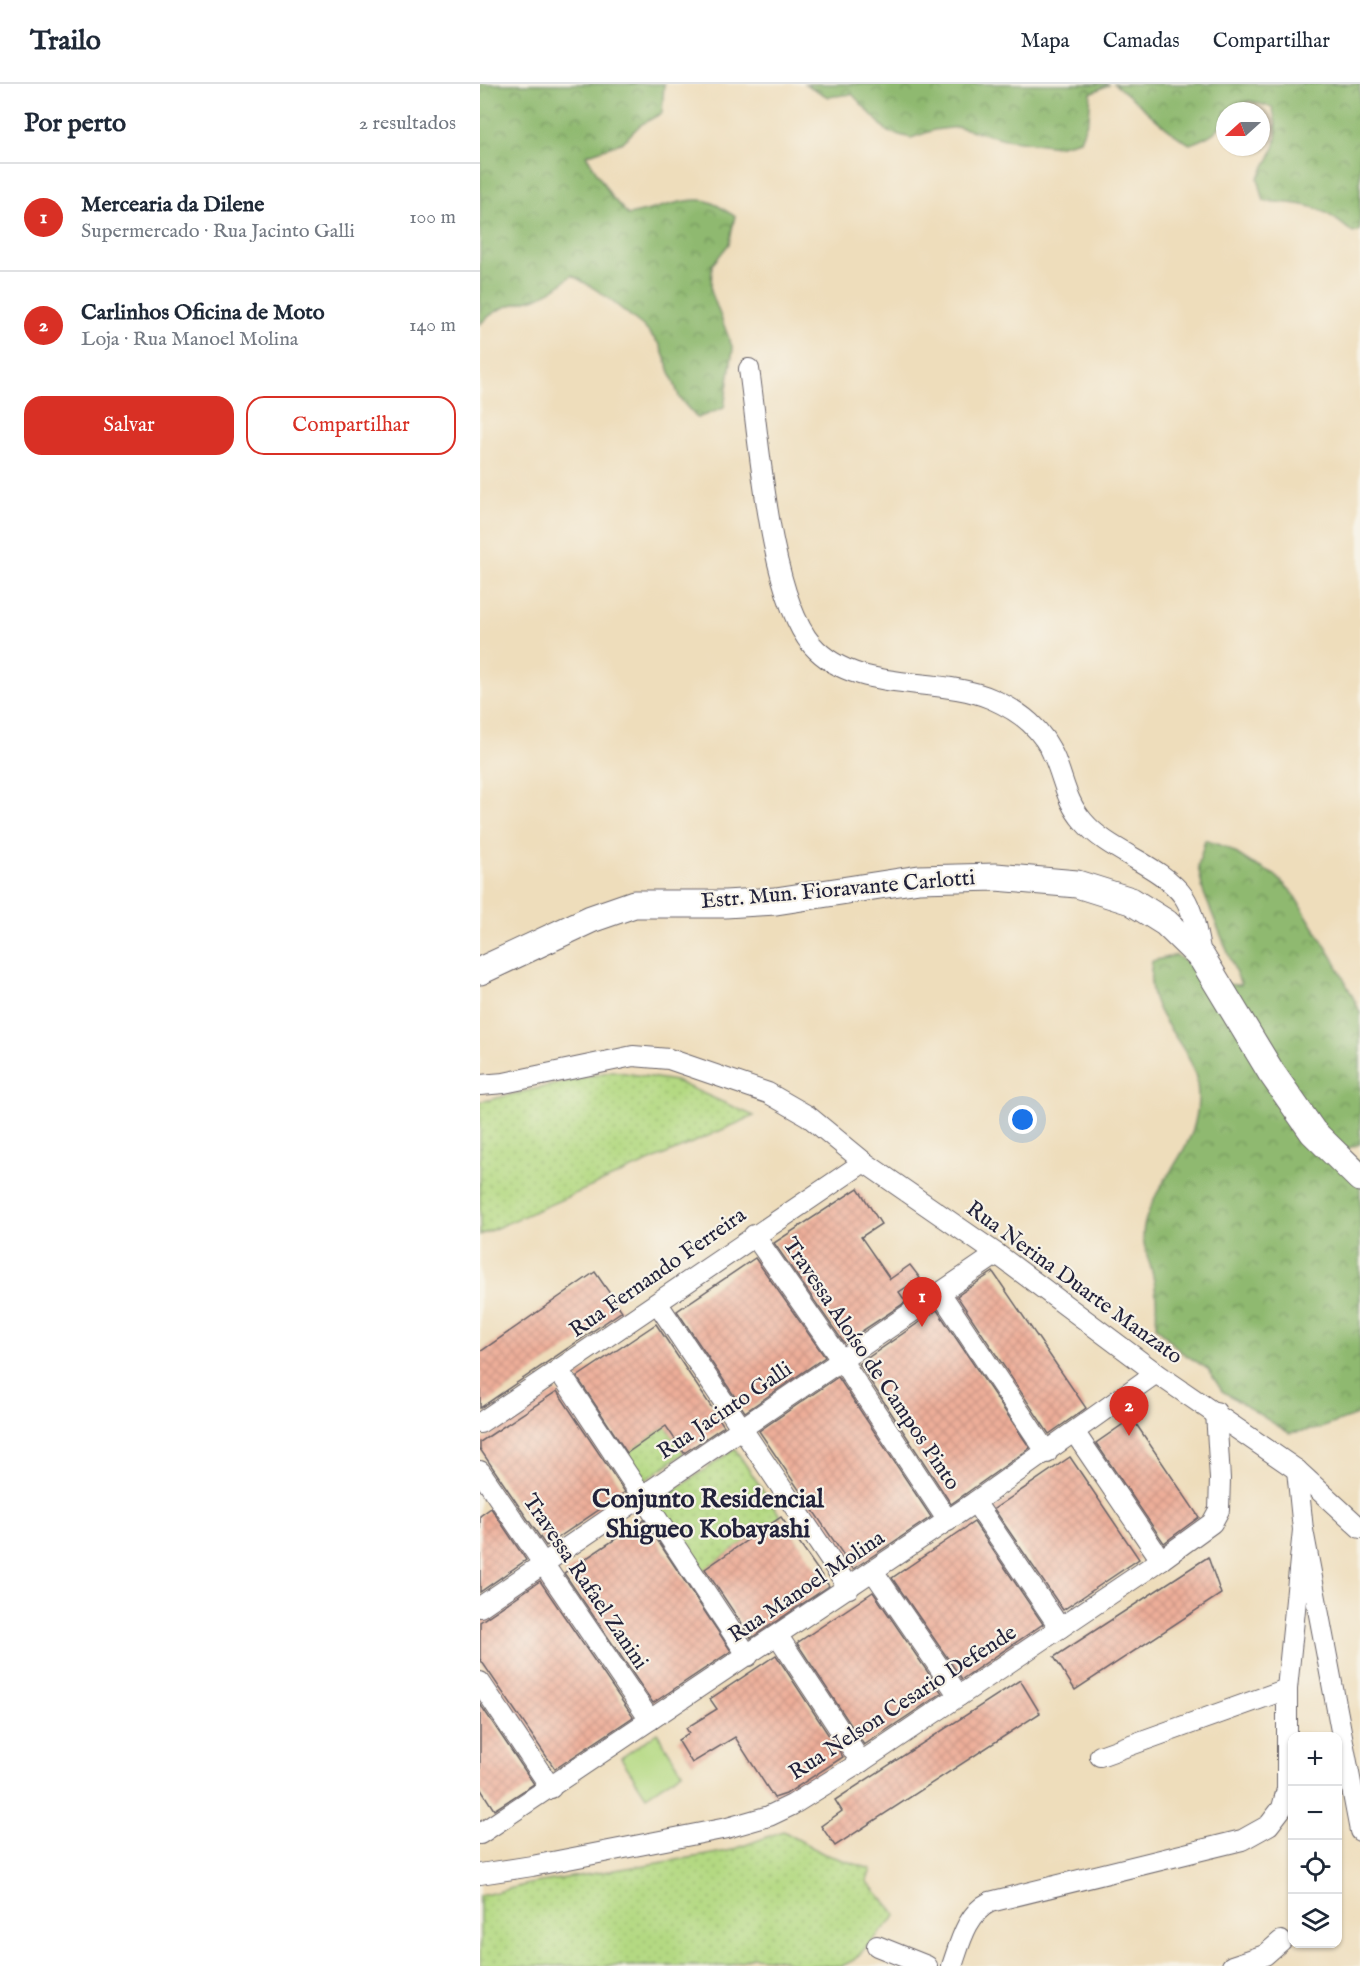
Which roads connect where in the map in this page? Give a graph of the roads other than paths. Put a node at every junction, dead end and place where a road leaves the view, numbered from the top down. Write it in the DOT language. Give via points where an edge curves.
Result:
graph roads {
  1 [pos="749,369"];
  2 [pos="1202,958"];
  3 [pos="480,971"];
  4 [pos="480,1085"];
  5 [pos="864,1162"];
  6 [pos="1360,1178"];
  7 [pos="754,1235"];
  8 [pos="998,1254"];
  9 [pos="941,1294"];
  10 [pos="658,1304"];
  11 [pos="842,1361"];
  12 [pos="559,1371"];
  13 [pos="1156,1373"];
  14 [pos="1216,1412"];
  15 [pos="480,1423"];
  16 [pos="741,1428"];
  17 [pos="1075,1433"];
  18 [pos="1047,1453"];
  19 [pos="1296,1470"];
  20 [pos="480,1471"];
  21 [pos="643,1497"];
  22 [pos="975,1503"];
  23 [pos="948,1521"];
  24 [pos="1360,1528"];
  25 [pos="1303,1530"];
  26 [pos="1161,1560"];
  27 [pos="545,1564"];
  28 [pos="873,1571"];
  29 [pos="849,1588"];
  30 [pos="480,1607"];
  31 [pos="1060,1628"];
  32 [pos="778,1636"];
  33 [pos="748,1656"];
  34 [pos="480,1682"];
  35 [pos="1287,1689"];
  36 [pos="959,1696"];
  37 [pos="650,1720"];
  38 [pos="1100,1756"];
  39 [pos="861,1762"];
  40 [pos="551,1788"];
  41 [pos="1360,1831"];
  42 [pos="480,1834"];
  43 [pos="480,1874"];
  44 [pos="1281,1941"];
  45 [pos="877,1946"];
  46 [pos="927,1966"];
  47 [pos="952,1966"];
  48 [pos="1232,1966"];
  1 -- 2 [label="street" via="777,556 793,610 812,645 842,667 900,682 967,690 1029,720 1044,738 1071,806 1083,822 1183,896 1190,908"];
  2 -- 3 [label="street, Estr. Mun. Fioravante Carlotti" via="1166,923 1131,901 1077,884 996,877 919,879 766,901 634,904 591,919"];
  2 -- 6 [label="street, Estr. Mun. Fioravante Carlotti" via="1271,1072 1313,1132"];
  4 -- 5 [label="street, Rua Nerina Duarte Manzato" via="633,1056 669,1059 768,1093 808,1116"];
  5 -- 7 [label="street, Rua Fernando Ferreira"];
  5 -- 8 [label="street, Rua Nerina Duarte Manzato"];
  7 -- 10 [label="street, Rua Fernando Ferreira"];
  7 -- 11 [label="street, Travessa Aloíso de Campos Pinto"];
  8 -- 9 [label="street, Rua Jacinto Galli"];
  8 -- 13 [label="street, Rua Nerina Duarte Manzato"];
  9 -- 11 [label="street, Rua Jacinto Galli"];
  9 -- 18 [label="street"];
  10 -- 12 [label="street, Rua Fernando Ferreira"];
  10 -- 16 [label="street"];
  11 -- 16 [label="street, Rua Jacinto Galli"];
  11 -- 23 [label="street, Travessa Aloíso de Campos Pinto"];
  12 -- 15 [label="street, Rua Fernando Ferreira"];
  12 -- 21 [label="street"];
  13 -- 14 [label="street, Rua Nerina Duarte Manzato"];
  13 -- 17 [label="street, Rua Manoel Molina"];
  14 -- 19 [label="street, Rua Nerina Duarte Manzato"];
  14 -- 26 [label="street, Rua Nelson Cesario Defende" via="1219,1509 1212,1523"];
  16 -- 21 [label="street, Rua Jacinto Galli"];
  16 -- 29 [label="street"];
  17 -- 18 [label="street, Rua Manoel Molina"];
  17 -- 26 [label="street"];
  18 -- 22 [label="street, Rua Manoel Molina"];
  19 -- 24 [label="street, Rua Nerina Duarte Manzato"];
  19 -- 25 [label="street"];
  20 -- 27 [label="street, Travessa Rafael Zanini"];
  21 -- 27 [label="street, Rua Jacinto Galli"];
  21 -- 33 [label="street"];
  22 -- 23 [label="street, Rua Manoel Molina"];
  22 -- 31 [label="street"];
  23 -- 28 [label="street, Rua Manoel Molina"];
  25 -- 35 [label="street"];
  25 -- 41 [label="street"];
  26 -- 31 [label="street, Rua Nelson Cesario Defende"];
  27 -- 30 [label="street, Rua Jacinto Galli"];
  27 -- 37 [label="street, Travessa Rafael Zanini"];
  28 -- 29 [label="street, Rua Manoel Molina"];
  28 -- 36 [label="street"];
  29 -- 32 [label="street, Rua Manoel Molina"];
  31 -- 36 [label="street, Rua Nelson Cesario Defende"];
  32 -- 33 [label="street, Rua Manoel Molina"];
  32 -- 39 [label="street"];
  33 -- 37 [label="street, Rua Manoel Molina"];
  34 -- 40 [label="street"];
  35 -- 38 [label="street"];
  35 -- 47 [label="street" via="1287,1789 1282,1808 1269,1825 1242,1840 979,1907 972,1914"];
  36 -- 39 [label="street, Rua Nelson Cesario Defende"];
  37 -- 40 [label="street, Rua Manoel Molina"];
  39 -- 43 [label="street, Rua Nelson Cesario Defende" via="769,1816 681,1837"];
  40 -- 42 [label="street, Rua Manoel Molina"];
  44 -- 48 [label="street" via="1265,1954"];
  45 -- 46 [label="street"];
}
